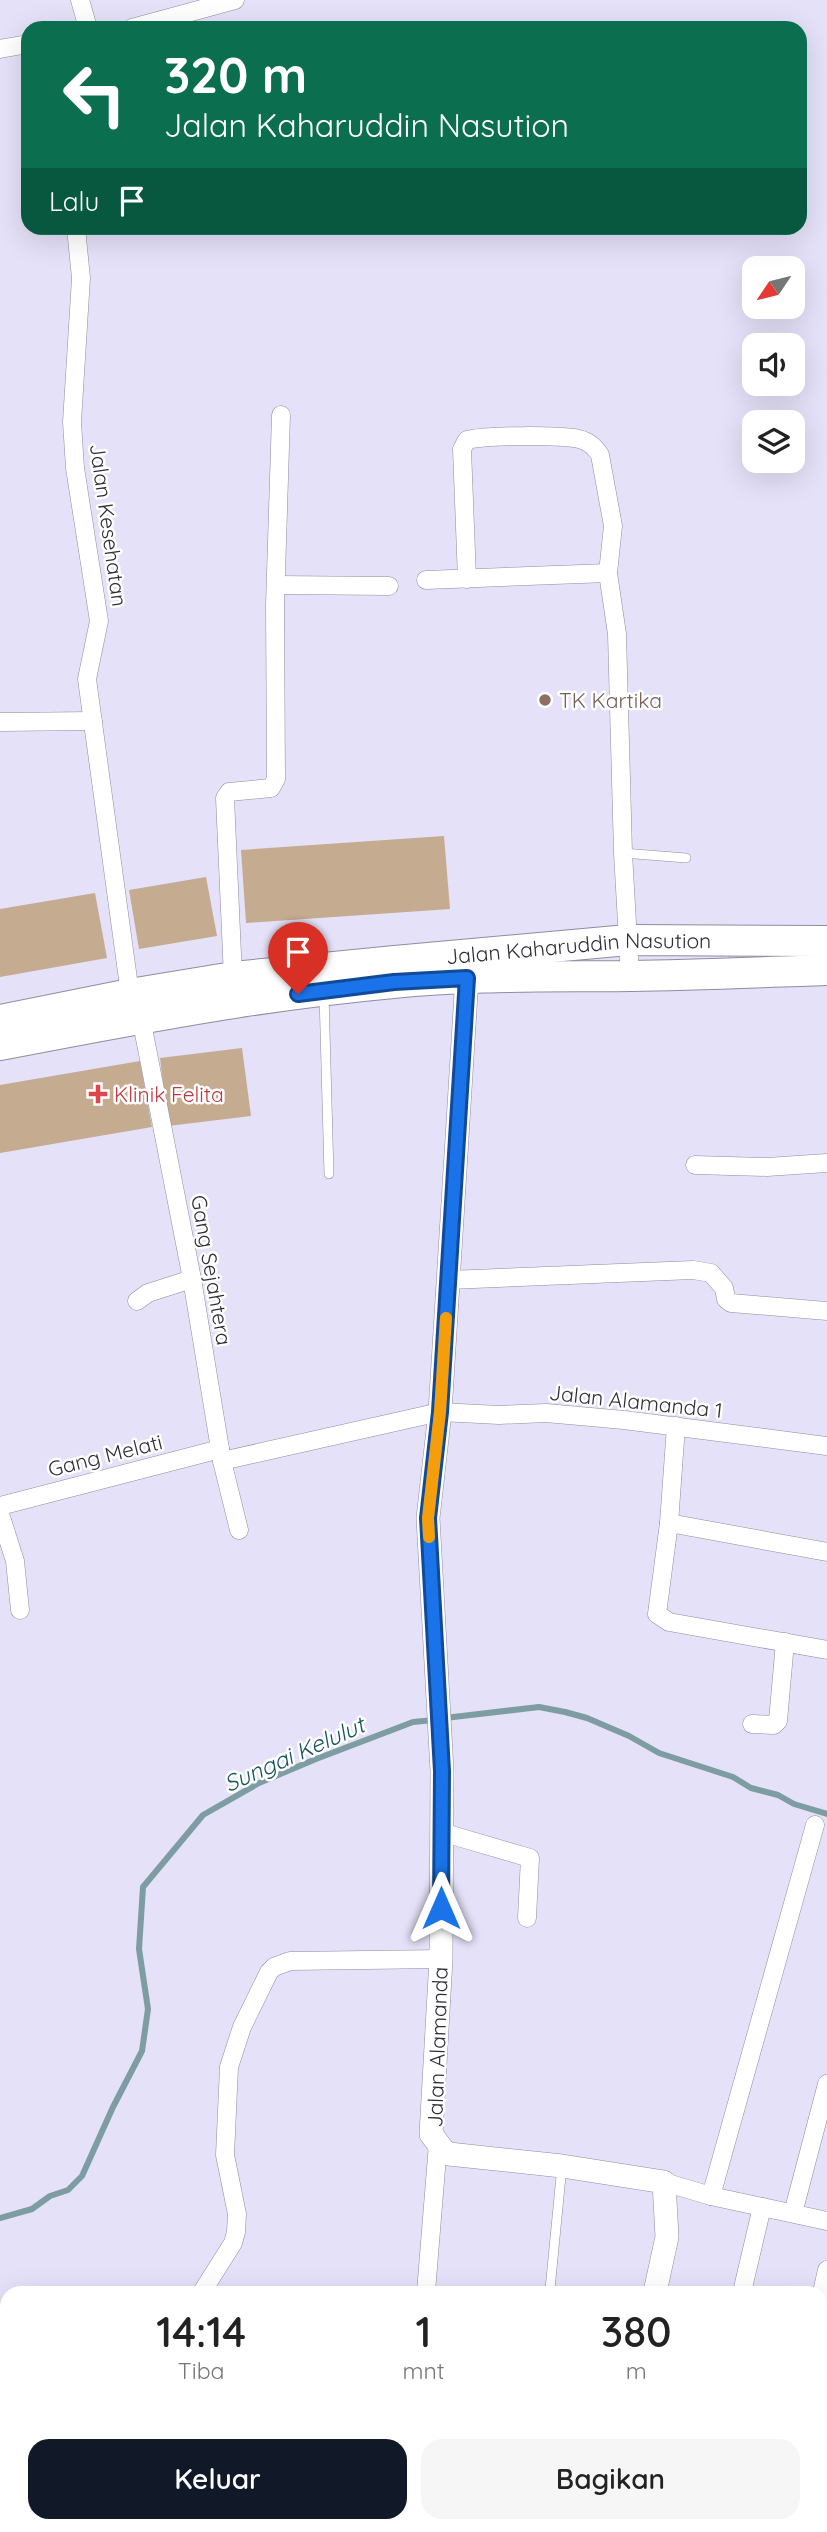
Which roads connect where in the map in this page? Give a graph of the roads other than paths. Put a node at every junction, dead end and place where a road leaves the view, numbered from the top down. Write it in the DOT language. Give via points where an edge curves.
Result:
graph roads {
  1 [pos="80,0"];
  2 [pos="234,0"];
  3 [pos="86,21"];
  4 [pos="158,21"];
  5 [pos="21,46"];
  6 [pos="0,50"];
  7 [pos="77,235"];
  8 [pos="282,415"];
  9 [pos="608,573"];
  10 [pos="467,579"];
  11 [pos="426,580"];
  12 [pos="278,585"];
  13 [pos="389,586"];
  14 [pos="0,722"];
  15 [pos="93,722"];
  16 [pos="623,853"];
  17 [pos="685,858"];
  18 [pos="628,940"];
  19 [pos="827,941"];
  20 [pos="827,970"];
  21 [pos="630,976"];
  22 [pos="233,977"];
  23 [pos="467,978"];
  24 [pos="324,990"];
  25 [pos="136,1006"];
  26 [pos="0,1020"];
  27 [pos="0,1045"];
  28 [pos="827,1163"];
  29 [pos="695,1164"];
  30 [pos="328,1174"];
  31 [pos="192,1279"];
  32 [pos="449,1280"];
  33 [pos="136,1301"];
  34 [pos="827,1311"];
  35 [pos="440,1412"];
  36 [pos="676,1426"];
  37 [pos="827,1446"];
  38 [pos="221,1455"];
  39 [pos="0,1506"];
  40 [pos="0,1514"];
  41 [pos="669,1523"];
  42 [pos="239,1530"];
  43 [pos="827,1552"];
  44 [pos="8,1563"];
  45 [pos="20,1610"];
  46 [pos="785,1642"];
  47 [pos="827,1650"];
  48 [pos="752,1724"];
  49 [pos="815,1825"];
  50 [pos="441,1832"];
  51 [pos="527,1918"];
  52 [pos="440,1959"];
  53 [pos="827,2084"];
  54 [pos="438,2144"];
  55 [pos="562,2166"];
  56 [pos="664,2182"];
  57 [pos="710,2196"];
  58 [pos="762,2207"];
  59 [pos="793,2213"];
  60 [pos="827,2221"];
  61 [pos="206,2286"];
  62 [pos="426,2286"];
  63 [pos="550,2286"];
  64 [pos="656,2286"];
  65 [pos="743,2286"];
  1 -- 3 [label="street"];
  2 -- 4 [label="street"];
  5 -- 6 [label="street"];
  7 -- 15 [label="street, Jalan Kesehatan" via="81,278 72,422 99,621 87,679"];
  8 -- 12 [label="street"];
  9 -- 10 [label="street"];
  9 -- 10 [label="street" via="613,526 598,451 578,439 474,438 462,449"];
  9 -- 16 [label="street" via="617,634"];
  10 -- 11 [label="street"];
  12 -- 13 [label="street"];
  12 -- 22 [label="street" via="276,779 271,788 229,792 225,798"];
  14 -- 15 [label="street"];
  15 -- 25 [label="street, Jalan Kesehatan"];
  16 -- 17 [label="lane"];
  16 -- 18 [label="street"];
  18 -- 19 [label="highway, Jalan Kaharuddin Nasution"];
  18 -- 21 [label="street"];
  18 -- 22 [label="highway, Jalan Kaharuddin Nasution"];
  20 -- 21 [label="highway, Jalan Kaharuddin Nasution"];
  21 -- 23 [label="highway, Jalan Kaharuddin Nasution"];
  22 -- 25 [label="highway, Jalan Kaharuddin Nasution"];
  23 -- 24 [label="highway, Jalan Kaharuddin Nasution"];
  23 -- 32 [label="street, Jalan Alamanda"];
  24 -- 25 [label="highway, Jalan Kaharuddin Nasution"];
  24 -- 30 [label="lane"];
  25 -- 26 [label="highway, Jalan Kaharuddin Nasution"];
  25 -- 27 [label="highway, Jalan Kaharuddin Nasution"];
  25 -- 31 [label="street, Gang Sejahtera"];
  28 -- 29 [label="street" via="767,1167"];
  31 -- 33 [label="street"];
  31 -- 38 [label="street, Gang Sejahtera"];
  32 -- 34 [label="street" via="692,1270 711,1273 731,1303"];
  32 -- 35 [label="street, Jalan Alamanda"];
  35 -- 36 [label="street, Jalan Alamanda 1" via="546,1413"];
  35 -- 38 [label="street, Gang Melati"];
  35 -- 50 [label="street, Jalan Alamanda" via="428,1518"];
  36 -- 37 [label="street, Jalan Alamanda 1"];
  36 -- 41 [label="street"];
  38 -- 39 [label="street, Gang Melati"];
  38 -- 42 [label="street, Gang Sejahtera"];
  40 -- 44 [label="street"];
  41 -- 43 [label="street"];
  41 -- 46 [label="street" via="656,1608 659,1617"];
  44 -- 45 [label="street"];
  46 -- 47 [label="street"];
  46 -- 48 [label="street" via="778,1721 774,1725"];
  49 -- 57 [label="street"];
  50 -- 51 [label="street" via="530,1858"];
  50 -- 52 [label="street, Jalan Alamanda"];
  52 -- 54 [label="street, Jalan Alamanda" via="431,2134"];
  52 -- 61 [label="street" via="290,1961 269,1972 242,2027 229,2067 225,2155 237,2214 236,2232"];
  53 -- 59 [label="street"];
  54 -- 55 [label="street, Jalan Alamanda" via="449,2154"];
  54 -- 62 [label="street"];
  55 -- 56 [label="street, Jalan Alamanda"];
  55 -- 63 [label="lane"];
  56 -- 57 [label="street"];
  56 -- 64 [label="street" via="667,2237"];
  57 -- 58 [label="street"];
  58 -- 59 [label="street"];
  58 -- 65 [label="street"];
  59 -- 60 [label="street"];
}
